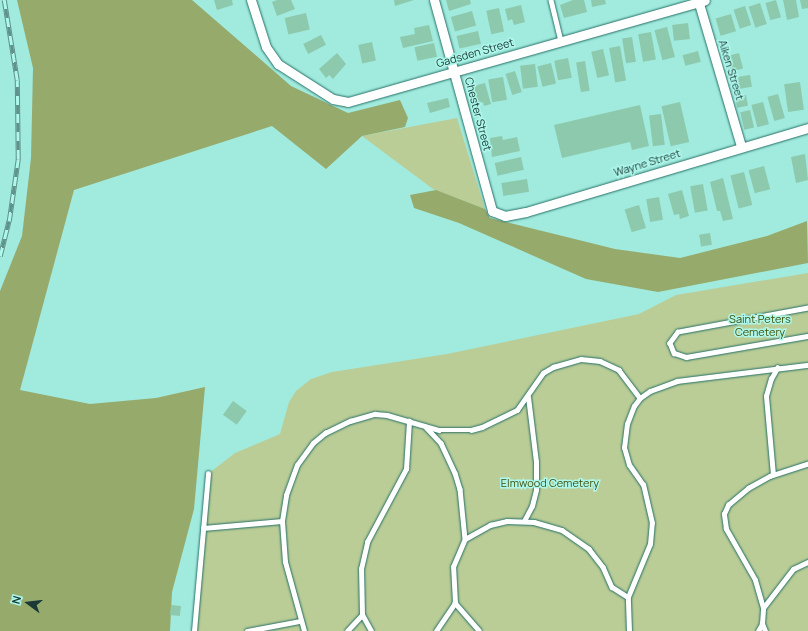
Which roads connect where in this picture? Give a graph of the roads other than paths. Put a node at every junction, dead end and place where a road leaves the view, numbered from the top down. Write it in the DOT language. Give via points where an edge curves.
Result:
graph roads {
  1 [pos="251,0"];
  2 [pos="434,0"];
  3 [pos="551,0"];
  4 [pos="700,1"];
  5 [pos="561,41"];
  6 [pos="453,71"];
  7 [pos="808,128"];
  8 [pos="741,146"];
  9 [pos="492,212"];
  10 [pos="808,308"];
  11 [pos="808,336"];
  12 [pos="808,365"];
  13 [pos="777,368"];
  14 [pos="528,397"];
  15 [pos="640,398"];
  16 [pos="409,421"];
  17 [pos="426,427"];
  18 [pos="808,464"];
  19 [pos="208,474"];
  20 [pos="773,475"];
  21 [pos="282,521"];
  22 [pos="524,521"];
  23 [pos="203,528"];
  24 [pos="465,539"];
  25 [pos="808,562"];
  26 [pos="628,597"];
  27 [pos="455,603"];
  28 [pos="763,608"];
  29 [pos="362,615"];
  30 [pos="300,621"];
  31 [pos="762,624"];
  32 [pos="194,631"];
  33 [pos="247,631"];
  34 [pos="304,631"];
  35 [pos="347,631"];
  36 [pos="371,631"];
  37 [pos="436,631"];
  38 [pos="480,631"];
  39 [pos="629,631"];
  40 [pos="758,631"];
  41 [pos="765,631"];
  1 -- 6 [label="street, Gadsden Street" via="266,47 278,64 333,98 348,102"];
  2 -- 6 [label="street, Chester Street"];
  3 -- 5 [label="lane"];
  4 -- 5 [label="street, Gadsden Street"];
  4 -- 8 [label="street, Aiken Street"];
  5 -- 6 [label="street, Gadsden Street"];
  6 -- 9 [label="street, Chester Street"];
  7 -- 8 [label="street, Wayne Street"];
  8 -- 9 [label="street, Wayne Street" via="526,212 505,216"];
  10 -- 11 [label="lane" via="678,332 670,343 674,353 686,357"];
  12 -- 13 [label="lane"];
  13 -- 15 [label="lane" via="677,381 661,386"];
  13 -- 20 [label="lane" via="766,396"];
  14 -- 15 [label="lane" via="543,373 553,366 589,359 619,370"];
  14 -- 17 [label="lane" via="517,410 482,427 456,431"];
  14 -- 22 [label="lane" via="537,476 532,506"];
  15 -- 26 [label="lane" via="630,414 624,448 629,465 643,484 652,513 652,532"];
  16 -- 17 [label="lane"];
  16 -- 21 [label="lane" via="375,414 350,421 325,433 313,443 297,465 286,495"];
  16 -- 29 [label="lane" via="406,469 366,542 359,591"];
  17 -- 24 [label="lane" via="441,443 455,473 461,496"];
  18 -- 20 [label="lane"];
  19 -- 23 [label="lane"];
  20 -- 28 [label="lane" via="736,497 724,514 726,529 755,580"];
  21 -- 23 [label="lane"];
  21 -- 30 [label="lane" via="285,562"];
  22 -- 24 [label="lane" via="490,524"];
  22 -- 26 [label="lane" via="545,523 572,536 597,559 612,587"];
  23 -- 32 [label="lane"];
  24 -- 27 [label="lane" via="453,566"];
  25 -- 28 [label="lane" via="793,569"];
  26 -- 39 [label="lane"];
  27 -- 37 [label="lane"];
  27 -- 38 [label="lane"];
  28 -- 31 [label="lane"];
  29 -- 35 [label="lane"];
  29 -- 36 [label="lane"];
  30 -- 33 [label="lane"];
  30 -- 34 [label="lane"];
  31 -- 40 [label="lane"];
  31 -- 41 [label="lane"];
}
